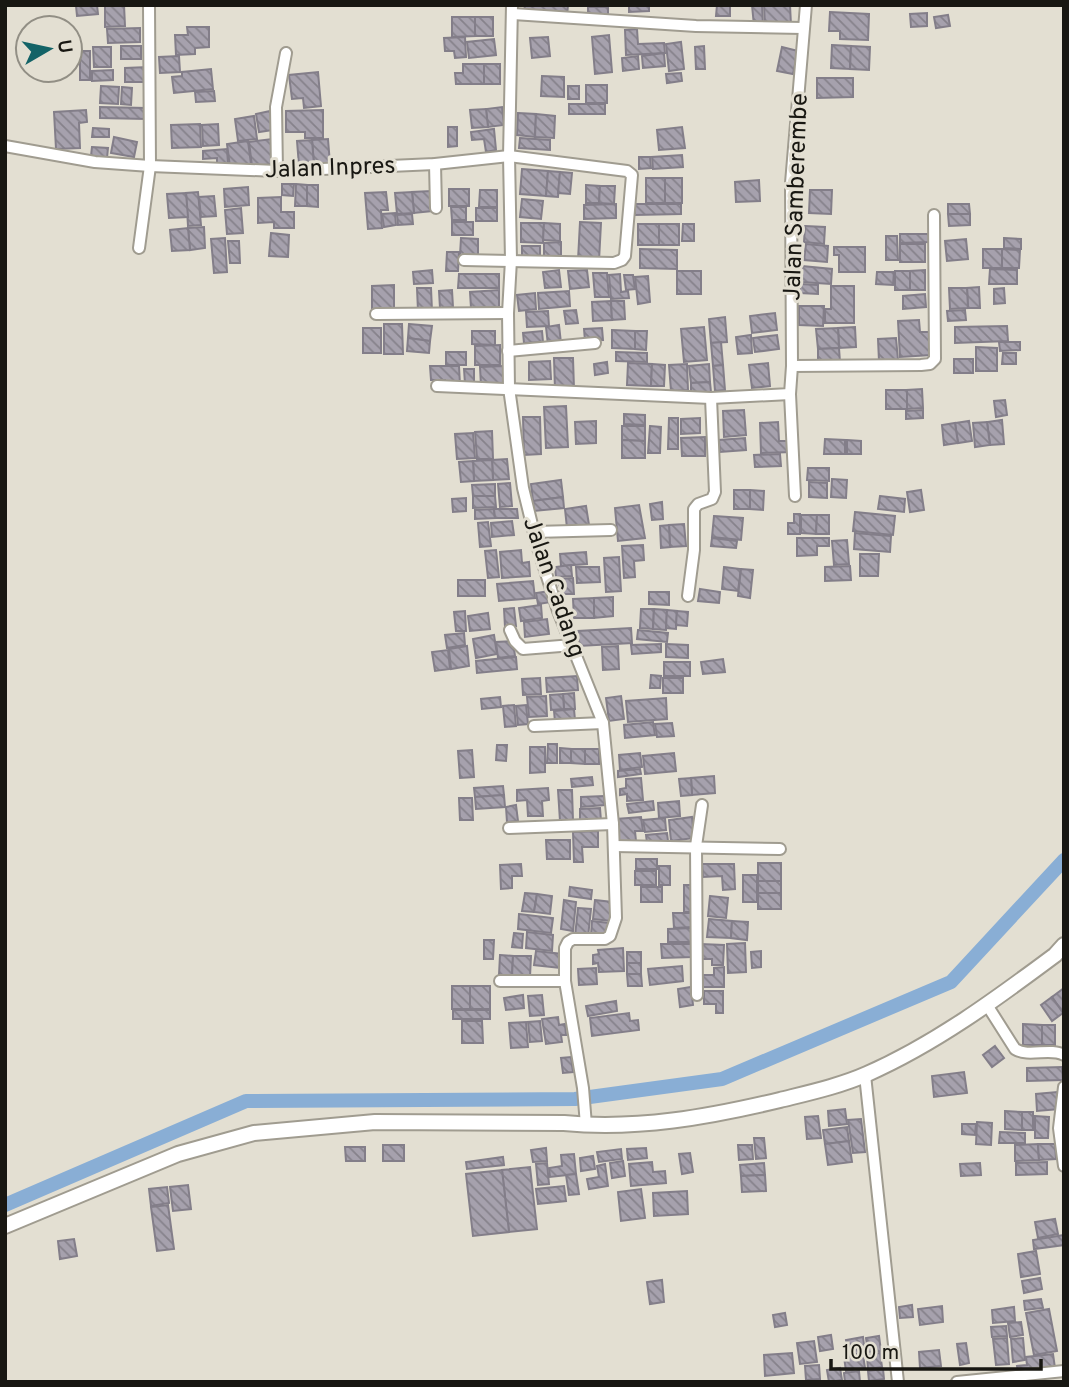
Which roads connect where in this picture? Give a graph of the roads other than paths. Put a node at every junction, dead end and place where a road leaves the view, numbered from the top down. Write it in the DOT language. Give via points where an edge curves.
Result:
graph roads {
  1 [pos="149,5"];
  2 [pos="806,5"];
  3 [pos="512,9"];
  4 [pos="803,28"];
  5 [pos="286,53"];
  6 [pos="5,146"];
  7 [pos="509,156"];
  8 [pos="435,164"];
  9 [pos="150,166"];
  10 [pos="277,171"];
  11 [pos="436,208"];
  12 [pos="934,215"];
  13 [pos="139,248"];
  14 [pos="464,260"];
  15 [pos="511,260"];
  16 [pos="508,313"];
  17 [pos="376,314"];
  18 [pos="595,343"];
  19 [pos="508,351"];
  20 [pos="792,366"];
  21 [pos="437,386"];
  22 [pos="509,388"];
  23 [pos="790,394"];
  24 [pos="711,398"];
  25 [pos="795,496"];
  26 [pos="611,530"];
  27 [pos="534,532"];
  28 [pos="688,596"];
  29 [pos="510,630"];
  30 [pos="573,645"];
  31 [pos="603,723"];
  32 [pos="534,726"];
  33 [pos="702,806"];
  34 [pos="613,824"];
  35 [pos="509,828"];
  36 [pos="614,846"];
  37 [pos="695,846"];
  38 [pos="780,849"];
  39 [pos="1064,944"];
  40 [pos="500,981"];
  41 [pos="565,981"];
  42 [pos="697,995"];
  43 [pos="987,1005"];
  44 [pos="1064,1055"];
  45 [pos="865,1075"];
  46 [pos="1064,1087"];
  47 [pos="585,1118"];
  48 [pos="1062,1128"];
  49 [pos="1064,1166"];
  50 [pos="5,1226"];
  51 [pos="1064,1371"];
  52 [pos="898,1382"];
  53 [pos="958,1382"];
  1 -- 9 [label="street"];
  2 -- 4 [label="street, Jalan Samberembe"];
  3 -- 4 [label="street" via="696,26"];
  3 -- 7 [label="street, Jalan Cadang"];
  4 -- 20 [label="street, Jalan Samberembe" via="790,183"];
  5 -- 10 [label="street" via="276,107"];
  6 -- 9 [label="street, Jalan Inpres" via="95,162"];
  7 -- 8 [label="street, Jalan Inpres"];
  7 -- 15 [label="street, Jalan Cadang"];
  7 -- 15 [label="street, Jalan Inpres" via="627,171 633,178 622,260"];
  8 -- 10 [label="street, Jalan Inpres"];
  8 -- 11 [label="street"];
  9 -- 10 [label="street, Jalan Inpres"];
  9 -- 13 [label="street"];
  12 -- 20 [label="street" via="935,359 921,365"];
  14 -- 15 [label="street"];
  15 -- 16 [label="street, Jalan Cadang"];
  16 -- 17 [label="street"];
  16 -- 19 [label="street, Jalan Cadang"];
  18 -- 19 [label="street"];
  19 -- 22 [label="street, Jalan Cadang"];
  20 -- 23 [label="street, Jalan Samberembe"];
  21 -- 22 [label="street"];
  22 -- 24 [label="street"];
  22 -- 27 [label="street, Jalan Cadang"];
  23 -- 24 [label="street"];
  23 -- 25 [label="street, Jalan Samberembe"];
  24 -- 28 [label="street" via="715,492 712,499 694,509"];
  26 -- 27 [label="street"];
  27 -- 30 [label="street, Jalan Cadang"];
  29 -- 30 [label="street" via="523,649"];
  30 -- 31 [label="street, Jalan Cadang"];
  31 -- 32 [label="street"];
  31 -- 34 [label="street, Jalan Cadang"];
  33 -- 37 [label="street"];
  34 -- 35 [label="street"];
  34 -- 36 [label="street, Jalan Cadang"];
  36 -- 37 [label="street"];
  36 -- 41 [label="street, Jalan Cadang" via="616,918 610,936 568,942"];
  37 -- 38 [label="street"];
  37 -- 42 [label="street"];
  39 -- 43 [label="street"];
  40 -- 41 [label="street"];
  41 -- 47 [label="street, Jalan Cadang"];
  43 -- 44 [label="street" via="1015,1049"];
  43 -- 45 [label="street"];
  45 -- 47 [label="street" via="720,1114 667,1122"];
  45 -- 52 [label="street"];
  46 -- 48 [label="street"];
  47 -- 50 [label="street" via="564,1123 375,1122 254,1133 177,1154"];
  48 -- 49 [label="street"];
  51 -- 53 [label="street"];
}
